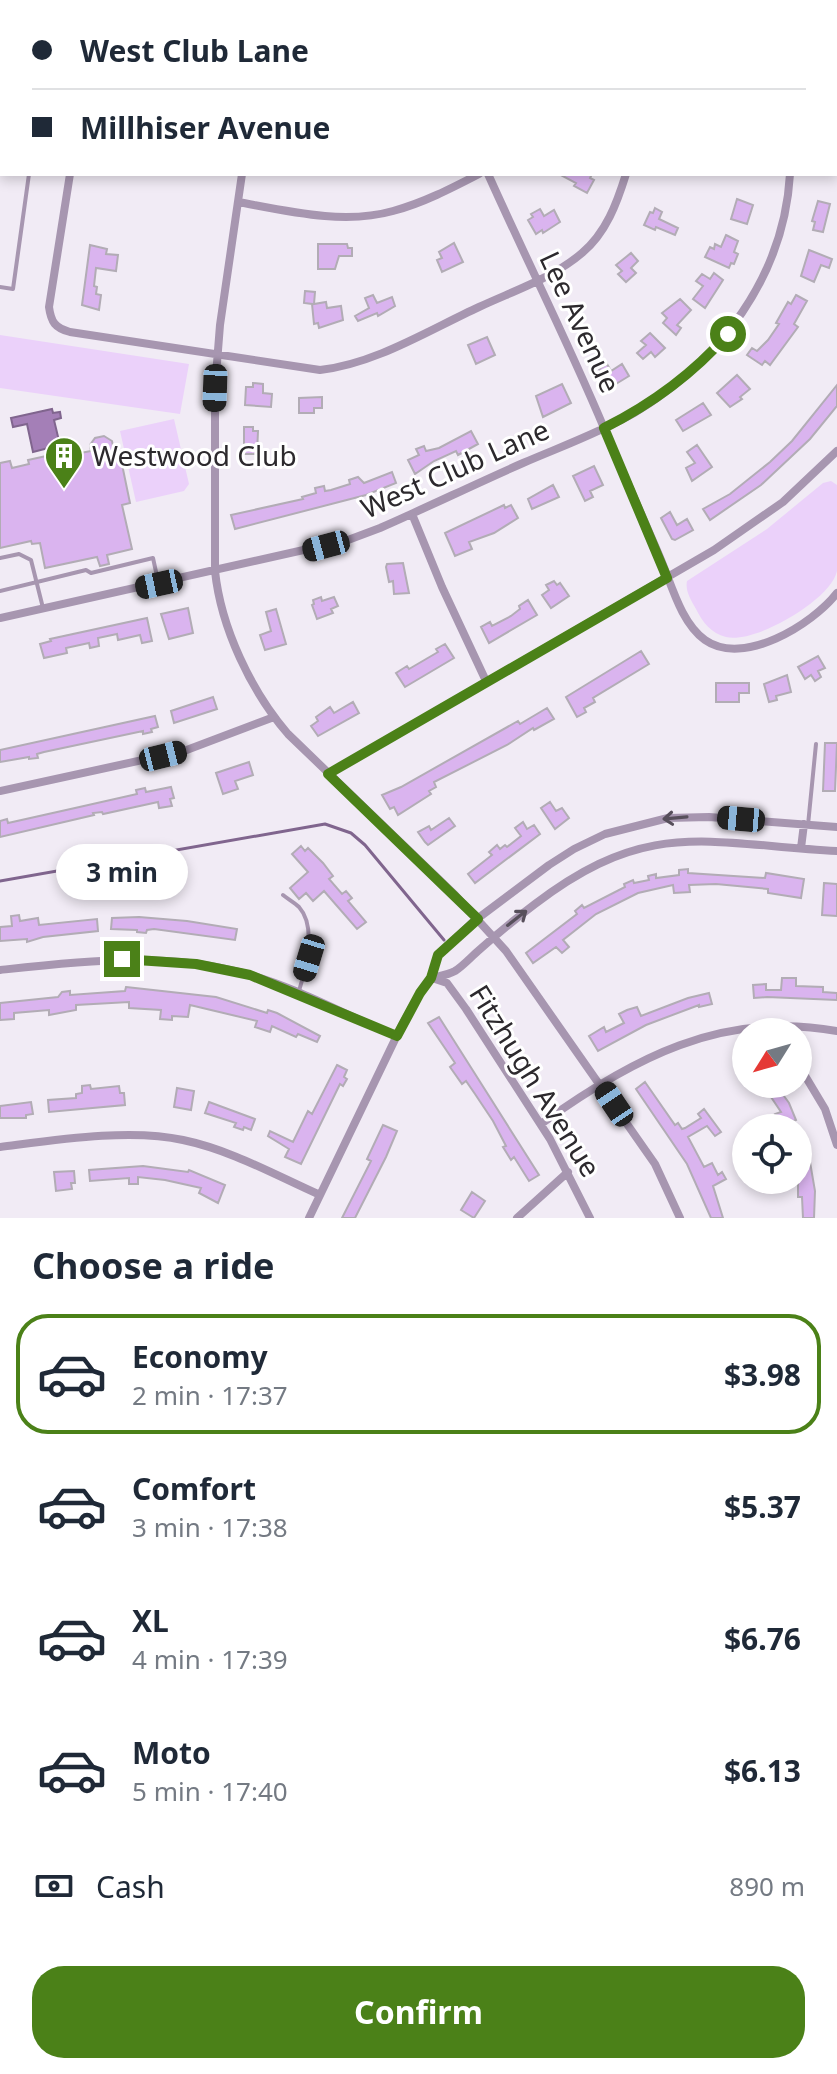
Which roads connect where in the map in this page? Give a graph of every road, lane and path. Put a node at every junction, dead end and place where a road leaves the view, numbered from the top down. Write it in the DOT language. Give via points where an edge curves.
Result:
graph roads {
  1 [pos="29,176"];
  2 [pos="70,176"];
  3 [pos="242,176"];
  4 [pos="475,176"];
  5 [pos="489,176"];
  6 [pos="625,176"];
  7 [pos="790,176"];
  8 [pos="238,202"];
  9 [pos="537,281"];
  10 [pos="0,287"];
  11 [pos="218,353"];
  12 [pos="604,428"];
  13 [pos="835,458"];
  14 [pos="412,514"];
  15 [pos="0,558"];
  16 [pos="215,571"];
  17 [pos="667,578"];
  18 [pos="37,582"];
  19 [pos="159,584"];
  20 [pos="0,591"];
  21 [pos="837,593"];
  22 [pos="43,608"];
  23 [pos="0,618"];
  24 [pos="486,681"];
  25 [pos="274,717"];
  26 [pos="816,744"];
  27 [pos="328,774"];
  28 [pos="0,791"];
  29 [pos="806,824"];
  30 [pos="837,827"];
  31 [pos="801,848"];
  32 [pos="837,851"];
  33 [pos="283,895"];
  34 [pos="478,919"];
  35 [pos="494,937"];
  36 [pos="0,970"];
  37 [pos="431,978"];
  38 [pos="299,993"];
  39 [pos="812,1028"];
  40 [pos="732,1031"];
  41 [pos="837,1031"];
  42 [pos="397,1036"];
  43 [pos="601,1084"];
  44 [pos="812,1087"];
  45 [pos="541,1124"];
  46 [pos="837,1145"];
  47 [pos="0,1147"];
  48 [pos="568,1172"];
  49 [pos="320,1195"];
  50 [pos="309,1218"];
  51 [pos="517,1218"];
  52 [pos="590,1218"];
  53 [pos="680,1218"];
  1 -- 10 [label="lane" via="13,289"];
  2 -- 11 [label="street" via="49,307 52,322 70,332"];
  3 -- 8 [label="street, Fitzhugh Avenue"];
  4 -- 8 [label="street" via="427,199 376,214 311,214"];
  5 -- 9 [label="street, Lee Avenue"];
  6 -- 9 [label="street" via="606,224 584,252"];
  7 -- 12 [label="street, West Club Lane" via="775,247 728,334 678,383"];
  8 -- 11 [label="street, Fitzhugh Avenue"];
  9 -- 11 [label="street" via="360,361 333,368"];
  9 -- 12 [label="street, Lee Avenue"];
  11 -- 16 [label="street, Fitzhugh Avenue"];
  12 -- 14 [label="street, West Club Lane"];
  12 -- 17 [label="street, Lee Avenue"];
  13 -- 17 [label="street" via="760,519"];
  14 -- 16 [label="street, West Club Lane" via="348,540"];
  14 -- 24 [label="street"];
  15 -- 18 [label="lane" via="29,558"];
  16 -- 19 [label="street, West Club Lane"];
  16 -- 25 [label="street, Fitzhugh Avenue" via="236,646"];
  17 -- 21 [label="street, Lee Avenue" via="693,628 722,648 767,642 814,615"];
  17 -- 24 [label="street"];
  18 -- 19 [label="lane" via="153,558"];
  18 -- 20 [label="lane"];
  18 -- 22 [label="lane"];
  19 -- 22 [label="street, West Club Lane"];
  22 -- 23 [label="street, West Club Lane"];
  24 -- 27 [label="street"];
  25 -- 27 [label="street, Fitzhugh Avenue"];
  25 -- 28 [label="street" via="184,751"];
  26 -- 29 [label="lane"];
  27 -- 34 [label="street, Fitzhugh Avenue"];
  29 -- 30 [label="street"];
  29 -- 31 [label="street"];
  29 -- 34 [label="street, one-way" via="709,817 629,826 574,849"];
  31 -- 32 [label="street"];
  35 -- 31 [label="street, one-way" via="567,880 634,849 707,840"];
  33 -- 38 [label="lane" via="302,910 306,928 309,958"];
  34 -- 35 [label="street, Fitzhugh Avenue"];
  34 -- 37 [label="street" via="438,955"];
  35 -- 37 [label="street" via="454,971"];
  35 -- 43 [label="street, Fitzhugh Avenue"];
  36 -- 38 [label="street" via="146,959 224,968"];
  37 -- 42 [label="street"];
  37 -- 45 [label="street, Fitzhugh Avenue" via="447,983"];
  38 -- 42 [label="street"];
  39 -- 41 [label="street"];
  40 -- 43 [label="street" via="653,1054"];
  42 -- 49 [label="street"];
  43 -- 45 [label="street"];
  43 -- 53 [label="street, Fitzhugh Avenue" via="655,1164"];
  44 -- 46 [label="street"];
  45 -- 48 [label="street, Fitzhugh Avenue"];
  47 -- 49 [label="street" via="128,1135 182,1140 236,1157"];
  48 -- 51 [label="street"];
  48 -- 52 [label="street, Fitzhugh Avenue"];
  49 -- 50 [label="street"];
}
